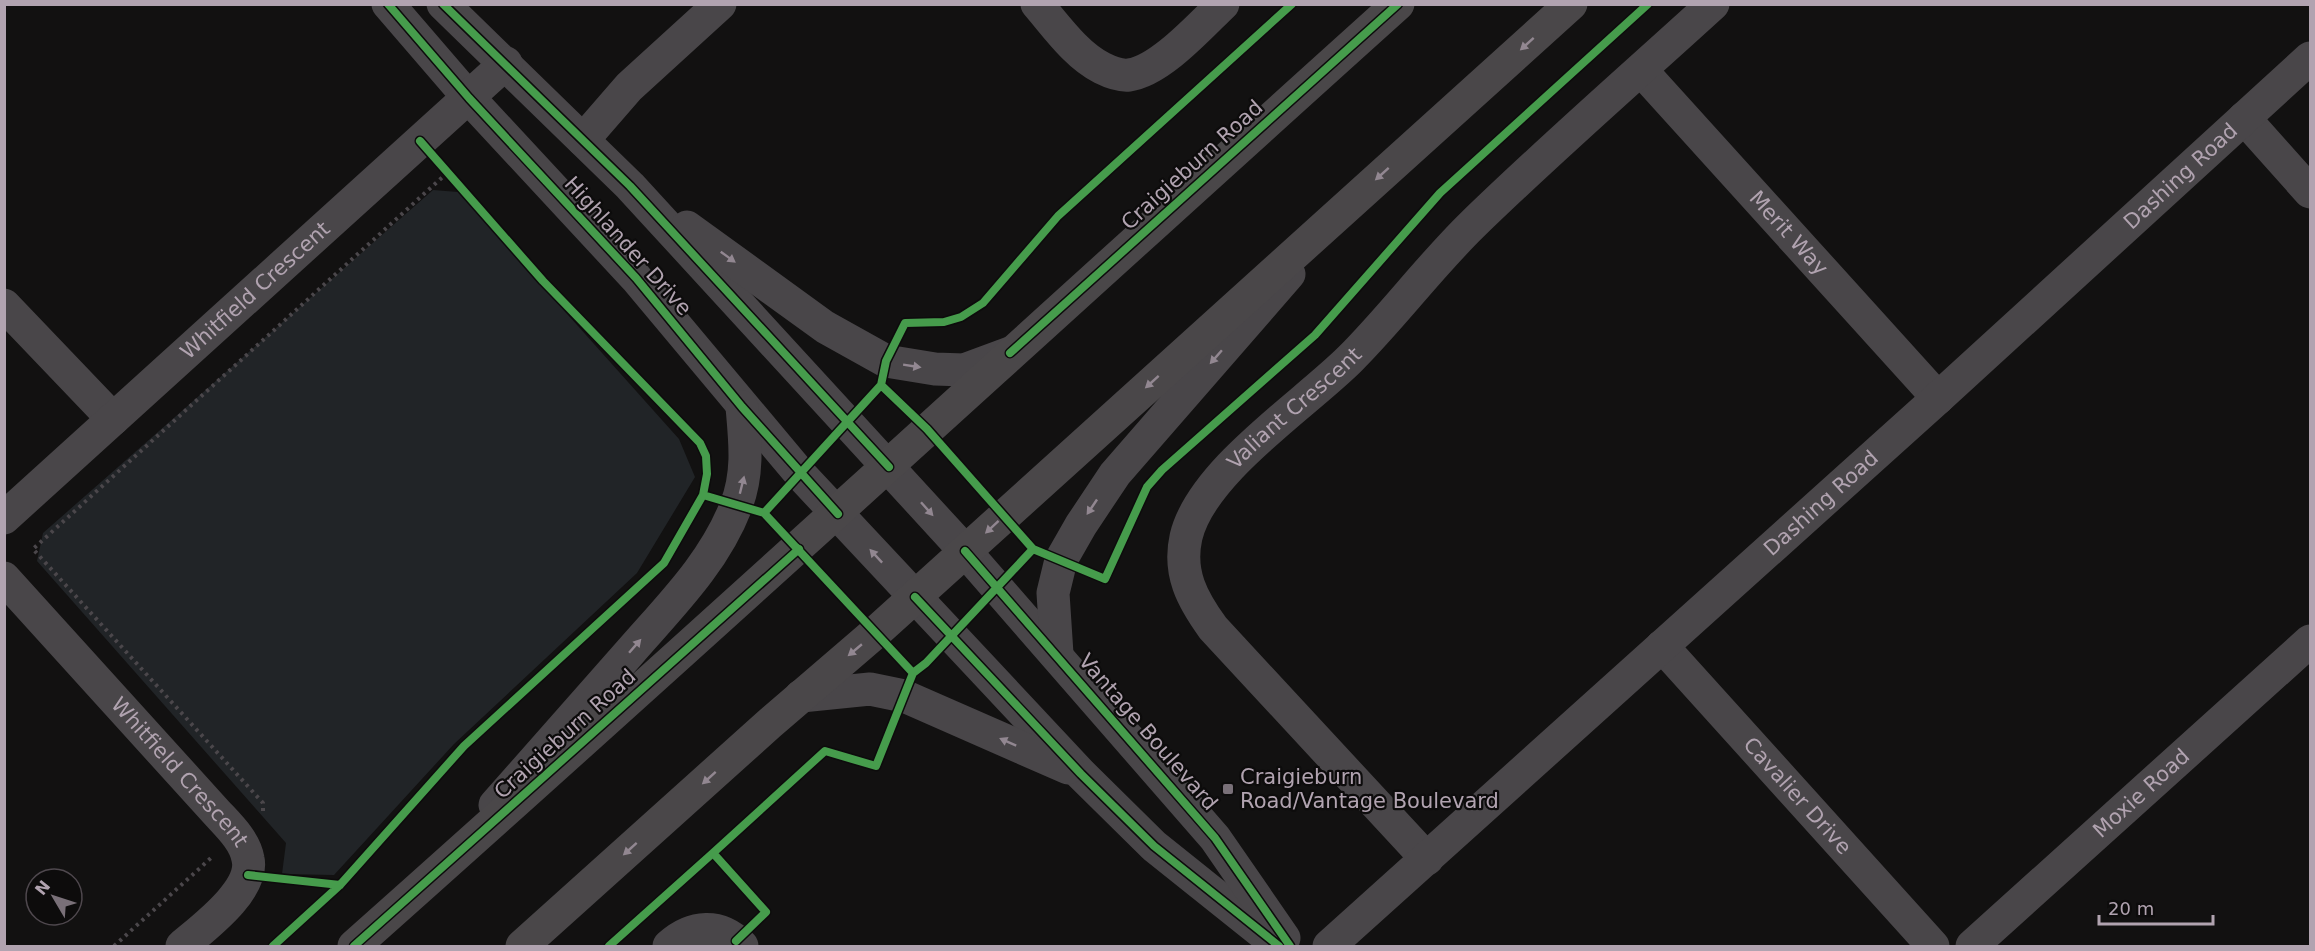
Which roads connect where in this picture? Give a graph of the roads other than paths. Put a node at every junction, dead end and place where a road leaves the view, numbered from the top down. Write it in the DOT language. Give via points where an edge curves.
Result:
graph roads {
  1 [pos="388,4"];
  2 [pos="443,4"];
  3 [pos="720,4"];
  4 [pos="1037,4"];
  5 [pos="1223,4"];
  6 [pos="1398,4"];
  7 [pos="1571,4"];
  8 [pos="1713,4"];
  9 [pos="2310,58"];
  10 [pos="506,63"];
  11 [pos="1641,70"];
  12 [pos="469,98"];
  13 [pos="2244,118"];
  14 [pos="583,140"];
  15 [pos="630,186"];
  16 [pos="2310,192"];
  17 [pos="1351,202"];
  18 [pos="4,305"];
  19 [pos="1010,353"];
  20 [pos="1938,398"];
  21 [pos="742,407"];
  22 [pos="113,419"];
  23 [pos="888,467"];
  24 [pos="838,514"];
  25 [pos="4,518"];
  26 [pos="965,551"];
  27 [pos="4,579"];
  28 [pos="915,597"];
  29 [pos="2310,641"];
  30 [pos="1662,646"];
  31 [pos="1057,654"];
  32 [pos="801,696"];
  33 [pos="1081,774"];
  34 [pos="1427,859"];
  35 [pos="430,879"];
  36 [pos="732,939"];
  37 [pos="182,946"];
  38 [pos="354,946"];
  39 [pos="522,946"];
  40 [pos="669,946"];
  41 [pos="1279,946"];
  42 [pos="1290,946"];
  43 [pos="1329,946"];
  44 [pos="1933,946"];
  45 [pos="1972,946"];
  1 -- 12 [label="street, Highlander Drive"];
  2 -- 10 [label="street, Highlander Drive"];
  3 -- 14 [label="street" via="629,87"];
  4 -- 5 [label="street" via="1085,56 1101,68 1128,75 1154,64"];
  6 -- 19 [label="main road, Craigieburn Road"];
  7 -- 17 [label="main road, one-way"];
  8 -- 11 [label="street, Valiant Crescent"];
  9 -- 13 [label="street, Dashing Road"];
  10 -- 12 [label="street, Whitfield Crescent"];
  10 -- 14 [label="street, Highlander Drive"];
  11 -- 20 [label="street, Merit Way"];
  11 -- 34 [label="street, Valiant Crescent" via="1471,226 1349,361 1242,456 1199,507 1186,536 1184,573 1193,601 1213,628"];
  12 -- 21 [label="street, Highlander Drive" via="636,278"];
  12 -- 22 [label="street, Whitfield Crescent"];
  13 -- 16 [label="street"];
  13 -- 20 [label="street, Dashing Road"];
  14 -- 15 [label="street, Highlander Drive"];
  15 -- 19 [label="street, one-way" via="825,327 871,355 898,364 964,370"];
  15 -- 23 [label="street, Highlander Drive"];
  17 -- 26 [label="main road, one-way"];
  17 -- 31 [label="street, one-way" via="1115,474 1080,525 1061,560 1053,593"];
  18 -- 22 [label="street"];
  19 -- 23 [label="main road, Craigieburn Road"];
  20 -- 30 [label="street, Dashing Road"];
  21 -- 24 [label="street, Highlander Drive"];
  35 -- 21 [label="street, one-way" via="686,590 716,547 737,505 744,474 747,454"];
  22 -- 25 [label="street, Whitfield Crescent"];
  23 -- 24 [label="main road, Craigieburn Road"];
  23 -- 26 [label="street, Highlander Drive, one-way"];
  28 -- 24 [label="street, Highlander Drive, one-way"];
  24 -- 35 [label="main road, Craigieburn Road"];
  26 -- 28 [label="main road"];
  26 -- 31 [label="street, Vantage Boulevard"];
  27 -- 37 [label="street, Whitfield Crescent" via="237,836 249,861 248,875 229,903"];
  28 -- 32 [label="main road, one-way"];
  28 -- 33 [label="street"];
  29 -- 45 [label="street, Moxie Road"];
  30 -- 34 [label="street, Dashing Road"];
  30 -- 44 [label="street, Cavalier Drive"];
  31 -- 42 [label="street, Vantage Boulevard" via="1215,838"];
  33 -- 32 [label="street, one-way" via="904,696 870,689"];
  32 -- 39 [label="main road, one-way"];
  33 -- 41 [label="street" via="1154,846"];
  34 -- 43 [label="street, Dashing Road"];
  35 -- 38 [label="main road, Craigieburn Road"];
  36 -- 40 [label="street" via="695,931"];
}
